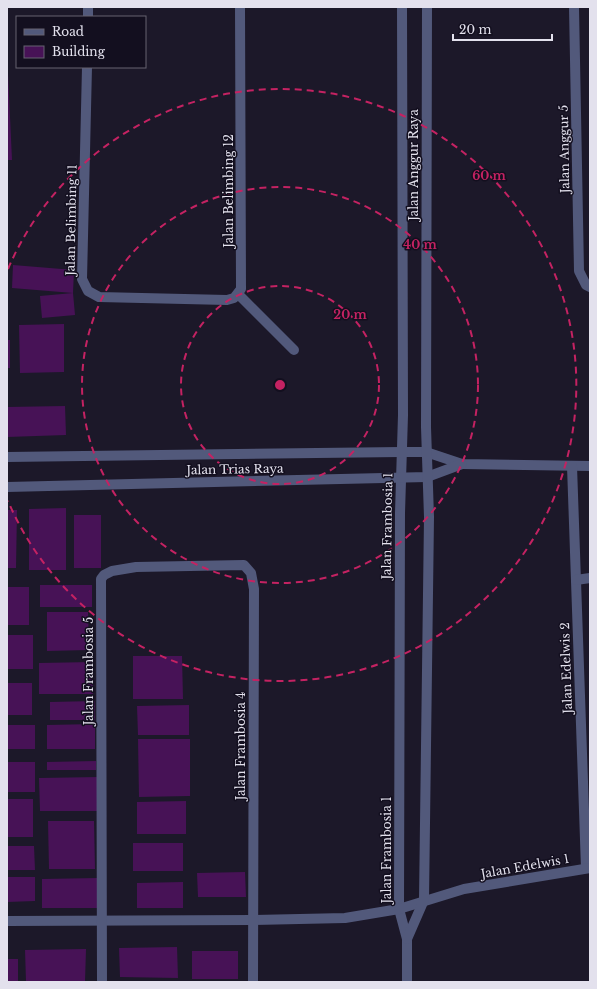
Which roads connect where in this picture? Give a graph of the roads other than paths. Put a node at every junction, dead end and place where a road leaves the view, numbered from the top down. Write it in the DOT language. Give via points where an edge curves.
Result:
graph roads {
  1 [pos="240,7"];
  2 [pos="402,7"];
  3 [pos="426,7"];
  4 [pos="574,7"];
  5 [pos="87,68"];
  6 [pos="590,287"];
  7 [pos="238,294"];
  8 [pos="294,350"];
  9 [pos="401,452"];
  10 [pos="426,452"];
  11 [pos="7,457"];
  12 [pos="462,464"];
  13 [pos="572,466"];
  14 [pos="590,466"];
  15 [pos="427,477"];
  16 [pos="401,478"];
  17 [pos="7,487"];
  18 [pos="251,573"];
  19 [pos="590,578"];
  20 [pos="576,580"];
  21 [pos="588,868"];
  22 [pos="424,900"];
  23 [pos="399,909"];
  24 [pos="102,920"];
  25 [pos="253,920"];
  26 [pos="7,921"];
  27 [pos="407,939"];
  28 [pos="102,982"];
  29 [pos="253,982"];
  30 [pos="407,982"];
  1 -- 7 [label="street, Jalan Belimbing 12" via="241,290"];
  2 -- 9 [label="street, Jalan Anggur Raya"];
  3 -- 10 [label="street, Jalan Anggur Raya"];
  4 -- 6 [label="street, Jalan Anggur 5" via="579,270 586,285"];
  5 -- 7 [label="street, Jalan Belimbing 11" via="82,279 88,291 98,297 227,300"];
  7 -- 8 [label="street"];
  9 -- 10 [label="street, Jalan Trias Raya"];
  9 -- 11 [label="street, Jalan Trias Raya"];
  9 -- 16 [label="street, Jalan Frambosia 1"];
  10 -- 12 [label="street, Jalan Trias Raya"];
  10 -- 15 [label="street, Jalan Anggur Raya"];
  12 -- 13 [label="street, Jalan Trias Raya"];
  12 -- 15 [label="street, Jalan Trias Raya"];
  13 -- 14 [label="street, Jalan Trias Raya"];
  13 -- 20 [label="street, Jalan Edelwis 2"];
  15 -- 16 [label="street, Jalan Trias Raya"];
  15 -- 22 [label="street" via="429,517"];
  16 -- 17 [label="street, Jalan Trias Raya"];
  16 -- 23 [label="street, Jalan Frambosia 1"];
  18 -- 24 [label="street, Jalan Frambosia 5" via="244,565 136,568 112,571 101,579"];
  18 -- 25 [label="street, Jalan Frambosia 4" via="254,589"];
  19 -- 20 [label="street"];
  20 -- 21 [label="street, Jalan Edelwis 2"];
  21 -- 22 [label="street, Jalan Edelwis 1" via="464,889"];
  22 -- 23 [label="street, Jalan Edelwis 1"];
  22 -- 27 [label="street"];
  23 -- 25 [label="street, Jalan Edelwis 1" via="345,918"];
  23 -- 27 [label="street, Jalan Frambosia 1"];
  24 -- 25 [label="street, Jalan Edelwis 1"];
  24 -- 26 [label="street, Jalan Edelwis 1"];
  24 -- 28 [label="street"];
  25 -- 29 [label="street, Jalan Frambosia 4"];
  27 -- 30 [label="street"];
}
